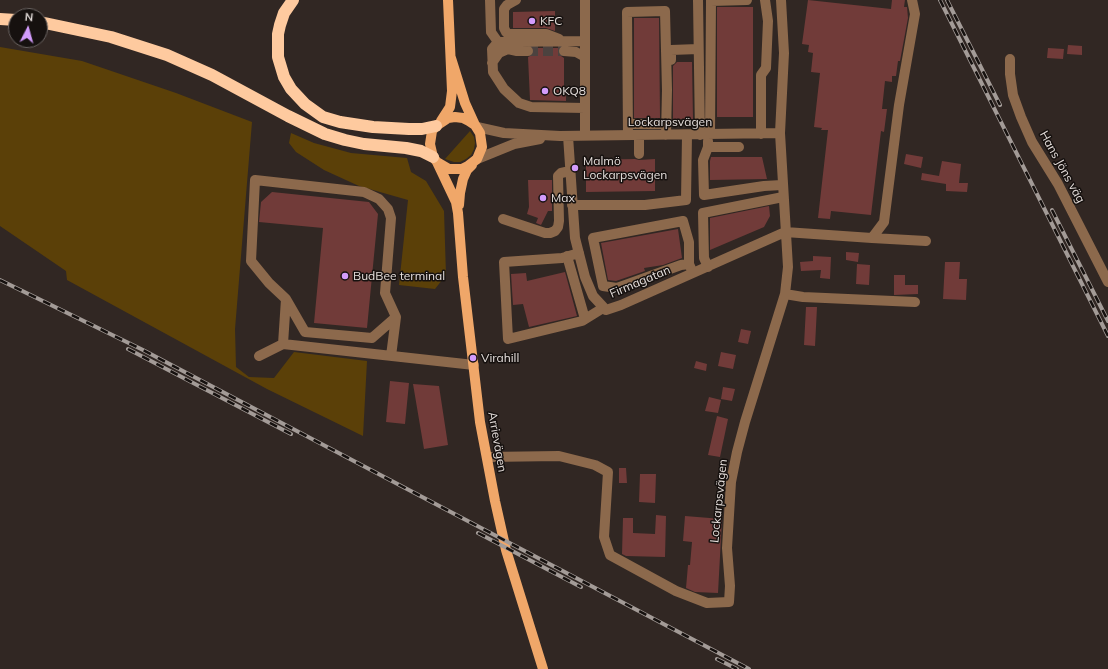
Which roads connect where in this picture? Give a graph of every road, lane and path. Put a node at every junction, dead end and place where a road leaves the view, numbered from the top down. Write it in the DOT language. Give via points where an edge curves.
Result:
graph roads {
  1 [pos="293,0"];
  2 [pos="448,0"];
  3 [pos="490,0"];
  4 [pos="516,0"];
  5 [pos="585,0"];
  6 [pos="698,0"];
  7 [pos="747,0"];
  8 [pos="765,0"];
  9 [pos="781,0"];
  10 [pos="912,0"];
  11 [pos="48,24"];
  12 [pos="585,41"];
  13 [pos="498,42"];
  14 [pos="563,46"];
  15 [pos="698,49"];
  16 [pos="528,51"];
  17 [pos="585,57"];
  18 [pos="451,58"];
  19 [pos="1010,59"];
  20 [pos="492,63"];
  21 [pos="585,108"];
  22 [pos="439,124"];
  23 [pos="628,124"];
  24 [pos="666,124"];
  25 [pos="476,126"];
  26 [pos="780,133"];
  27 [pos="760,134"];
  28 [pos="585,135"];
  29 [pos="628,135"];
  30 [pos="669,135"];
  31 [pos="687,135"];
  32 [pos="706,135"];
  33 [pos="564,136"];
  34 [pos="639,136"];
  35 [pos="708,147"];
  36 [pos="739,147"];
  37 [pos="639,154"];
  38 [pos="435,159"];
  39 [pos="475,161"];
  40 [pos="570,172"];
  41 [pos="782,185"];
  42 [pos="783,197"];
  43 [pos="572,206"];
  44 [pos="458,213"];
  45 [pos="503,219"];
  46 [pos="785,232"];
  47 [pos="575,238"];
  48 [pos="593,238"];
  49 [pos="872,238"];
  50 [pos="926,241"];
  51 [pos="579,253"];
  52 [pos="568,256"];
  53 [pos="708,267"];
  54 [pos="691,269"];
  55 [pos="1108,282"];
  56 [pos="785,294"];
  57 [pos="286,299"];
  58 [pos="915,302"];
  59 [pos="603,308"];
  60 [pos="396,317"];
  61 [pos="585,319"];
  62 [pos="283,344"];
  63 [pos="259,356"];
  64 [pos="391,356"];
  65 [pos="474,365"];
  66 [pos="487,457"];
  67 [pos="544,669"];
  1 -- 22 [label="highway" via="280,25 278,57 284,77 305,104 323,117 373,127 422,129"];
  2 -- 18 [label="main road"];
  3 -- 13 [label="street" via="490,32"];
  4 -- 14 [label="street" via="504,8 504,28 508,34 546,34"];
  5 -- 12 [label="street"];
  6 -- 15 [label="street"];
  7 -- 32 [label="street" via="710,1"];
  8 -- 27 [label="street" via="768,21 766,68 762,75"];
  9 -- 26 [label="street, Lockarpsvägen" via="784,53"];
  10 -- 49 [label="street" via="915,14 899,105 884,222"];
  11 -- 38 [label="highway" via="111,37 167,55 212,75 325,134 364,144 421,151"];
  12 -- 14 [label="street"];
  12 -- 17 [label="street"];
  13 -- 14 [label="street"];
  13 -- 20 [label="street" via="492,49"];
  14 -- 17 [label="street"];
  15 -- 30 [label="street" via="671,50"];
  15 -- 32 [label="street"];
  16 -- 20 [label="street" via="508,49 499,53"];
  17 -- 21 [label="street"];
  18 -- 22 [label="main road" via="451,102 448,112"];
  18 -- 25 [label="main road" via="463,97"];
  19 -- 55 [label="street, Hans Jöns väg" via="1013,95 1021,117"];
  20 -- 21 [label="street" via="493,72 504,89 519,103 530,107"];
  21 -- 28 [label="street"];
  22 -- 25 [label="main road" via="455,117"];
  22 -- 38 [label="main road" via="430,137"];
  23 -- 24 [label="street"];
  23 -- 24 [label="street" via="627,12 665,11"];
  23 -- 29 [label="street"];
  24 -- 30 [label="street"];
  25 -- 33 [label="street, Lockarpsvägen" via="504,133"];
  25 -- 39 [label="main road" via="482,147"];
  26 -- 27 [label="street, Lockarpsvägen"];
  26 -- 41 [label="street, Lockarpsvägen"];
  27 -- 32 [label="street, Lockarpsvägen"];
  28 -- 29 [label="street, Lockarpsvägen"];
  28 -- 33 [label="street, Lockarpsvägen"];
  29 -- 34 [label="street, Lockarpsvägen"];
  30 -- 31 [label="street, Lockarpsvägen"];
  30 -- 34 [label="street, Lockarpsvägen"];
  31 -- 32 [label="street, Lockarpsvägen"];
  31 -- 43 [label="street" via="686,200 645,205"];
  32 -- 35 [label="street"];
  33 -- 39 [label="street, Lockarpsvägen" via="514,144"];
  33 -- 40 [label="street, Firmagatan"];
  34 -- 37 [label="street"];
  35 -- 36 [label="street"];
  35 -- 41 [label="street" via="703,160 704,195"];
  38 -- 39 [label="main road" via="449,169 455,170"];
  38 -- 44 [label="main road, Arrievägen" via="456,202"];
  39 -- 44 [label="main road, Arrievägen" via="464,175"];
  40 -- 43 [label="street, Firmagatan"];
  40 -- 45 [label="street" via="563,172 558,176 559,221 555,231 545,233"];
  41 -- 42 [label="street, Lockarpsvägen"];
  42 -- 46 [label="street, Lockarpsvägen"];
  42 -- 53 [label="street" via="703,213 704,258"];
  43 -- 47 [label="street, Firmagatan"];
  44 -- 65 [label="main road, Arrievägen"];
  46 -- 49 [label="street"];
  46 -- 53 [label="street, Firmagatan"];
  46 -- 56 [label="street, Lockarpsvägen" via="788,267"];
  47 -- 48 [label="street"];
  47 -- 51 [label="street, Firmagatan"];
  48 -- 54 [label="street" via="683,221 689,242"];
  48 -- 54 [label="street" via="603,286 617,288 681,265"];
  49 -- 50 [label="street"];
  51 -- 52 [label="street"];
  51 -- 59 [label="street, Firmagatan" via="585,278 593,296"];
  52 -- 61 [label="street"];
  52 -- 61 [label="street" via="504,262 508,339"];
  53 -- 54 [label="street, Firmagatan"];
  54 -- 59 [label="street, Firmagatan" via="619,306 606,310"];
  56 -- 58 [label="street"];
  56 -- 66 [label="street, Lockarpsvägen" via="745,422 731,482 727,548 729,602 707,603 676,591 610,555 604,537 608,472 595,465 559,456"];
  57 -- 60 [label="street" via="305,332 372,338"];
  57 -- 60 [label="street" via="251,261 255,180 364,192 379,199 388,209 391,218 385,293"];
  57 -- 62 [label="street"];
  59 -- 61 [label="street"];
  60 -- 64 [label="street"];
  62 -- 63 [label="street"];
  62 -- 64 [label="street"];
  64 -- 65 [label="street"];
  65 -- 66 [label="main road, Arrievägen" via="480,422"];
  66 -- 67 [label="main road, Arrievägen" via="506,550"];
}
